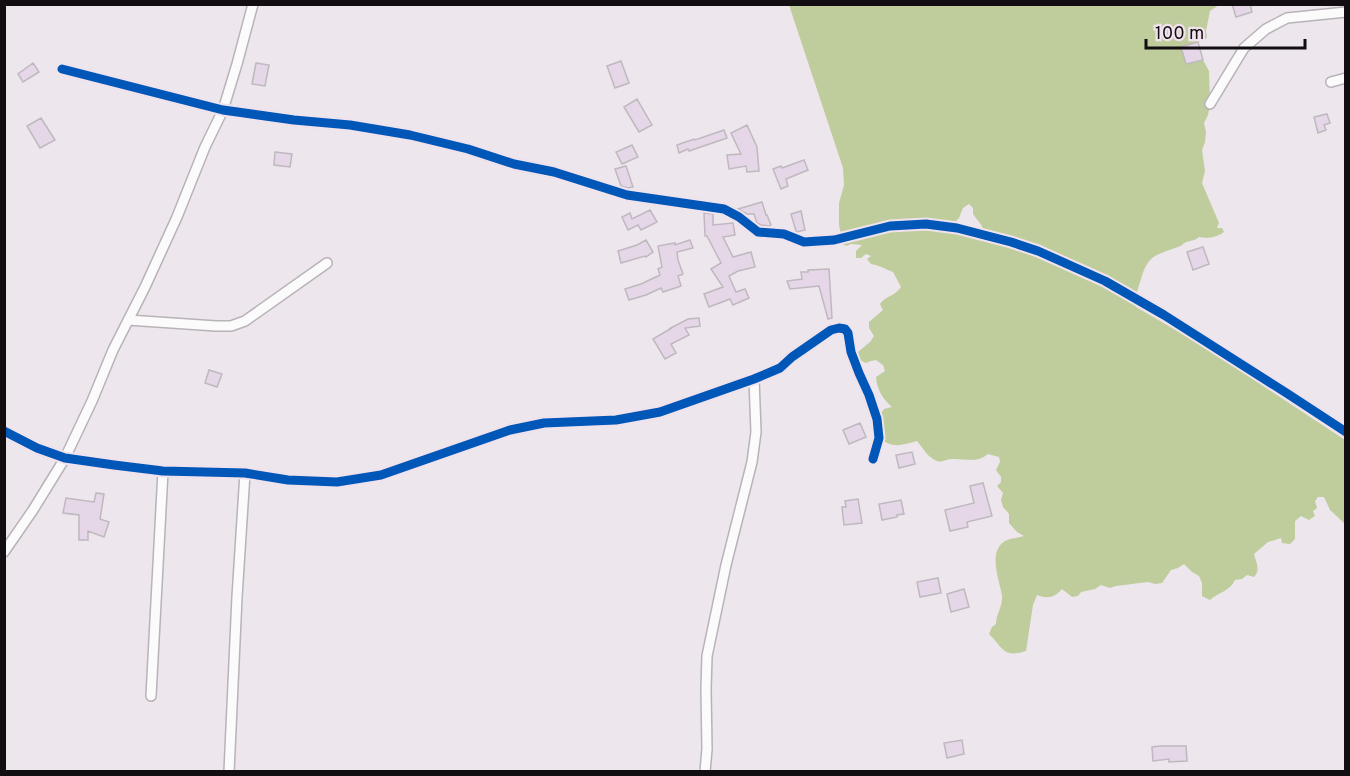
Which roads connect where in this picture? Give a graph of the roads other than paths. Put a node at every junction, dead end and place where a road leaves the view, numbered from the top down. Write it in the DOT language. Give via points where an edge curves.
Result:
graph roads {
  1 [pos="253,4"];
  2 [pos="1346,12"];
  3 [pos="62,69"];
  4 [pos="1346,78"];
  5 [pos="1331,82"];
  6 [pos="1210,104"];
  7 [pos="223,110"];
  8 [pos="327,263"];
  9 [pos="128,320"];
  10 [pos="754,380"];
  11 [pos="4,431"];
  12 [pos="1346,432"];
  13 [pos="65,458"];
  14 [pos="873,459"];
  15 [pos="164,471"];
  16 [pos="245,473"];
  17 [pos="4,552"];
  18 [pos="152,696"];
  19 [pos="229,771"];
  20 [pos="705,771"];
  1 -- 7 [label="street"];
  2 -- 6 [label="street" via="1287,18 1266,29 1244,48"];
  3 -- 7 [label="street"];
  4 -- 5 [label="street"];
  7 -- 9 [label="street"];
  7 -- 12 [label="street" via="410,135 627,195 724,209 758,232 784,234 804,242 834,240 890,226 926,224 1011,242 1105,281"];
  8 -- 9 [label="street" via="245,321 231,326"];
  9 -- 13 [label="street"];
  10 -- 14 [label="street" via="780,368 831,330 845,329 877,419 879,438"];
  10 -- 16 [label="street" via="660,412 510,430 381,475 337,482"];
  10 -- 20 [label="street" via="756,432 752,462 708,656"];
  11 -- 13 [label="street"];
  13 -- 15 [label="street"];
  13 -- 17 [label="street"];
  15 -- 16 [label="street"];
  15 -- 18 [label="street"];
  16 -- 19 [label="street"];
}
